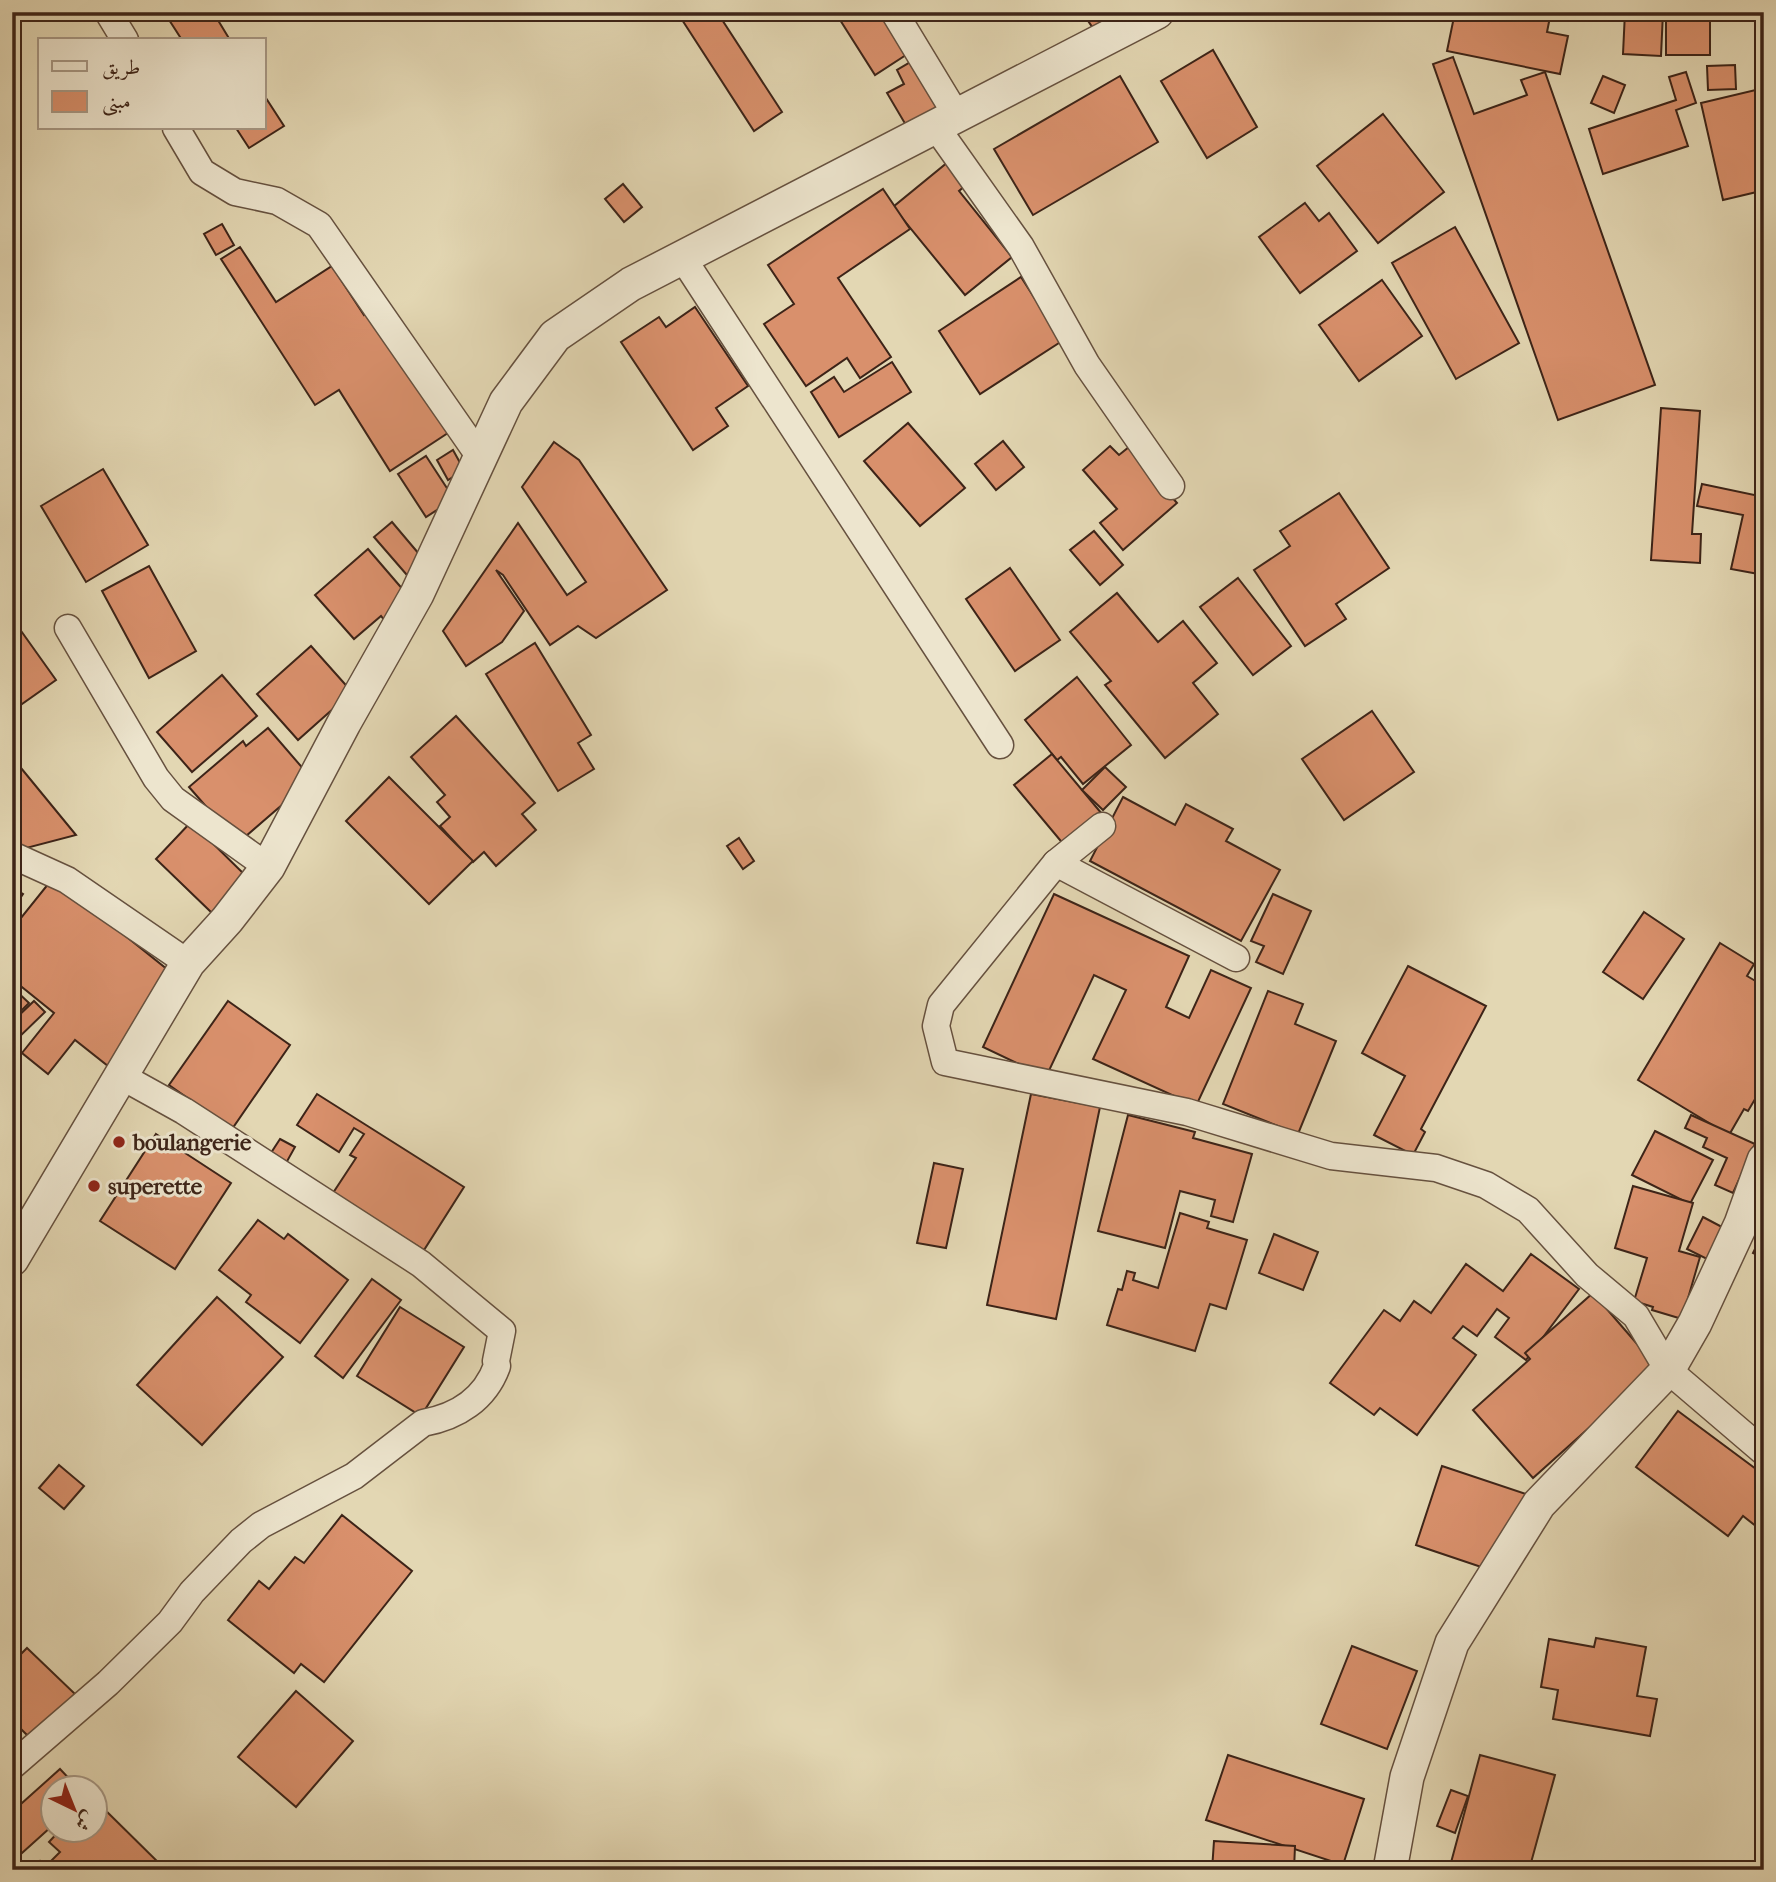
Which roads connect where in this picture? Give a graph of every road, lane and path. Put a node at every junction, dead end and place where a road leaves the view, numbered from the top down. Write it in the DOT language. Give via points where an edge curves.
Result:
graph roads {
  1 [pos="108,12"];
  2 [pos="894,12"];
  3 [pos="1157,12"];
  4 [pos="124,38"];
  5 [pos="946,122"];
  6 [pos="177,130"];
  7 [pos="681,257"];
  8 [pos="481,457"];
  9 [pos="1171,486"];
  10 [pos="68,628"];
  11 [pos="1000,745"];
  12 [pos="1102,826"];
  13 [pos="12,855"];
  14 [pos="1056,863"];
  15 [pos="268,867"];
  16 [pos="1236,958"];
  17 [pos="188,963"];
  18 [pos="121,1076"];
  19 [pos="1764,1160"];
  20 [pos="12,1259"];
  21 [pos="1668,1370"];
  22 [pos="1764,1452"];
  23 [pos="12,1766"];
  24 [pos="1390,1870"];
  1 -- 4 [label="street"];
  2 -- 5 [label="street"];
  3 -- 5 [label="street"];
  5 -- 7 [label="street"];
  5 -- 9 [label="street" via="1087,365"];
  6 -- 8 [label="street" via="202,172 235,192 277,201 320,225"];
  7 -- 8 [label="street" via="631,284 555,336 506,402"];
  7 -- 11 [label="street"];
  8 -- 15 [label="street" via="417,594"];
  10 -- 15 [label="street" via="173,799"];
  12 -- 14 [label="street"];
  13 -- 17 [label="street" via="67,880"];
  14 -- 16 [label="street"];
  14 -- 21 [label="street" via="941,1005 936,1026 945,1062 1187,1112 1331,1156 1436,1168 1486,1185 1528,1210 1587,1275 1636,1316"];
  15 -- 17 [label="street"];
  17 -- 18 [label="street"];
  18 -- 20 [label="street"];
  18 -- 23 [label="street" via="184,1111 421,1264 502,1331 497,1366 471,1404 423,1423 354,1476 261,1525 241,1541 170,1622 108,1683"];
  19 -- 21 [label="street" via="1741,1224"];
  21 -- 22 [label="street"];
  21 -- 24 [label="street" via="1539,1504 1452,1643 1407,1777"];
}
